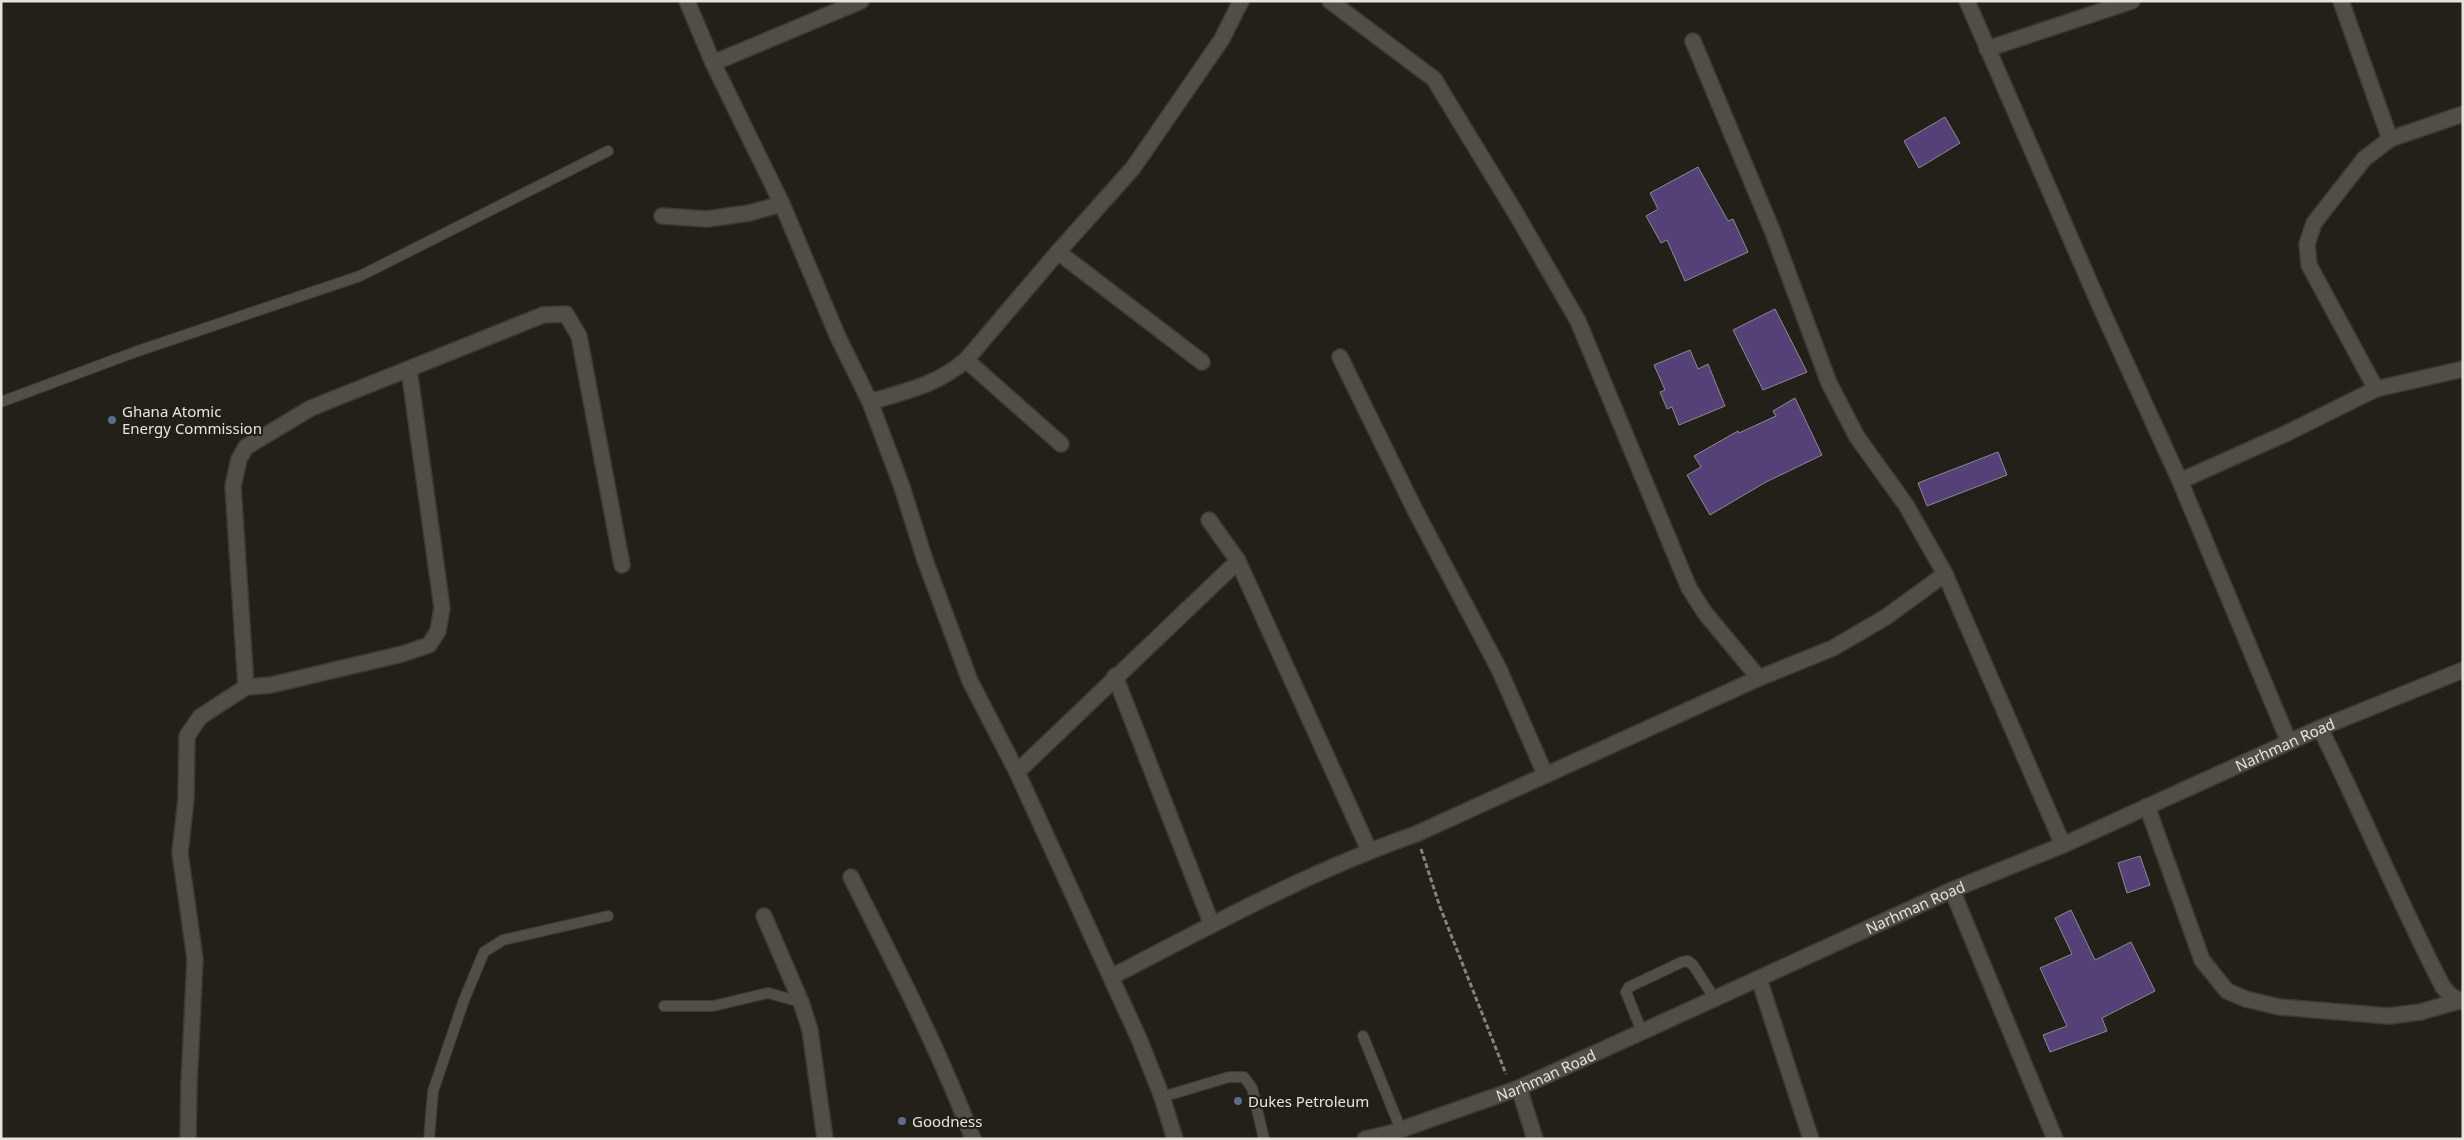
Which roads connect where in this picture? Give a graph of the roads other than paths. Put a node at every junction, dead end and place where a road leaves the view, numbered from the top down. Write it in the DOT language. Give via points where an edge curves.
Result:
graph roads {
  1 [pos="687,1"];
  2 [pos="861,1"];
  3 [pos="1241,1"];
  4 [pos="1330,1"];
  5 [pos="1967,1"];
  6 [pos="2132,1"];
  7 [pos="2341,1"];
  8 [pos="1693,41"];
  9 [pos="1987,49"];
  10 [pos="714,63"];
  11 [pos="2463,114"];
  12 [pos="2390,139"];
  13 [pos="608,151"];
  14 [pos="782,204"];
  15 [pos="662,216"];
  16 [pos="1058,252"];
  17 [pos="1340,357"];
  18 [pos="966,360"];
  19 [pos="1202,362"];
  20 [pos="408,369"];
  21 [pos="2463,369"];
  22 [pos="2376,388"];
  23 [pos="1,402"];
  24 [pos="870,402"];
  25 [pos="1061,444"];
  26 [pos="2180,481"];
  27 [pos="1209,520"];
  28 [pos="1238,561"];
  29 [pos="622,565"];
  30 [pos="1945,574"];
  31 [pos="2463,670"];
  32 [pos="1115,676"];
  33 [pos="1759,678"];
  34 [pos="246,688"];
  35 [pos="2320,728"];
  36 [pos="2289,742"];
  37 [pos="1017,772"];
  38 [pos="1545,774"];
  39 [pos="2147,806"];
  40 [pos="2063,845"];
  41 [pos="1369,850"];
  42 [pos="850,877"];
  43 [pos="1952,890"];
  44 [pos="608,916"];
  45 [pos="764,916"];
  46 [pos="1212,925"];
  47 [pos="1111,977"];
  48 [pos="1759,979"];
  49 [pos="1716,999"];
  50 [pos="2461,1001"];
  51 [pos="801,1002"];
  52 [pos="664,1006"];
  53 [pos="1642,1032"];
  54 [pos="1363,1036"];
  55 [pos="1516,1089"];
  56 [pos="1162,1096"];
  57 [pos="1401,1130"];
  58 [pos="188,1139"];
  59 [pos="429,1139"];
  60 [pos="825,1139"];
  61 [pos="973,1139"];
  62 [pos="1175,1139"];
  63 [pos="1264,1139"];
  64 [pos="1365,1139"];
  65 [pos="1536,1139"];
  66 [pos="1811,1139"];
  67 [pos="2054,1139"];
  1 -- 10 [label="street"];
  2 -- 10 [label="street"];
  3 -- 16 [label="street" via="1222,39 1133,168"];
  4 -- 33 [label="street" via="1434,79 1578,321 1689,588 1705,613"];
  5 -- 9 [label="street"];
  6 -- 9 [label="street"];
  7 -- 12 [label="street"];
  8 -- 30 [label="street" via="1772,230 1829,383 1857,437 1906,505"];
  9 -- 26 [label="street"];
  10 -- 14 [label="street"];
  11 -- 12 [label="street"];
  12 -- 22 [label="street" via="2364,159 2314,223 2307,244 2309,265"];
  13 -- 23 [label="lane" via="360,276 135,352"];
  14 -- 15 [label="street" via="707,219"];
  14 -- 24 [label="street" via="838,337"];
  16 -- 18 [label="street"];
  16 -- 19 [label="street"];
  17 -- 38 [label="street" via="1415,510 1499,669"];
  18 -- 24 [label="street" via="950,375 930,384"];
  18 -- 25 [label="street"];
  20 -- 29 [label="street" via="543,315 566,314 579,336"];
  20 -- 34 [label="street" via="311,408 246,447 239,459 233,486"];
  20 -- 34 [label="street" via="442,608 438,631 429,644 402,654"];
  21 -- 22 [label="street"];
  22 -- 26 [label="street"];
  24 -- 37 [label="street" via="970,681"];
  26 -- 36 [label="street"];
  27 -- 28 [label="street"];
  28 -- 32 [label="street"];
  28 -- 41 [label="street"];
  30 -- 33 [label="street" via="1886,617 1833,648"];
  30 -- 40 [label="street"];
  31 -- 35 [label="street, Narhman Road"];
  32 -- 37 [label="street"];
  32 -- 46 [label="street"];
  33 -- 38 [label="street"];
  34 -- 58 [label="street" via="200,717 187,736 186,800 180,853 195,959"];
  35 -- 36 [label="street, Narhman Road"];
  35 -- 50 [label="street" via="2412,927 2443,987"];
  36 -- 39 [label="street, Narhman Road"];
  37 -- 47 [label="street"];
  38 -- 41 [label="street" via="1416,834"];
  39 -- 40 [label="street, Narhman Road"];
  39 -- 50 [label="street" via="2202,960 2228,991 2279,1007 2389,1016"];
  40 -- 43 [label="street, Narhman Road"];
  41 -- 46 [label="street"];
  42 -- 61 [label="street" via="952,1086"];
  43 -- 48 [label="street, Narhman Road"];
  43 -- 67 [label="street"];
  44 -- 59 [label="lane" via="503,940 484,952 433,1091"];
  45 -- 51 [label="street"];
  46 -- 47 [label="street"];
  47 -- 56 [label="street"];
  48 -- 49 [label="street, Narhman Road"];
  48 -- 66 [label="street"];
  49 -- 53 [label="street, Narhman Road"];
  49 -- 53 [label="lane" via="1693,965 1688,961 1682,962 1629,987 1626,992"];
  51 -- 52 [label="lane" via="768,993 713,1006"];
  51 -- 60 [label="street" via="810,1030"];
  53 -- 55 [label="street, Narhman Road"];
  54 -- 57 [label="lane"];
  55 -- 57 [label="street, Narhman Road"];
  55 -- 65 [label="street"];
  56 -- 62 [label="street"];
  56 -- 63 [label="lane" via="1229,1076 1244,1077 1252,1088"];
  57 -- 64 [label="street, Narhman Road"];
}
